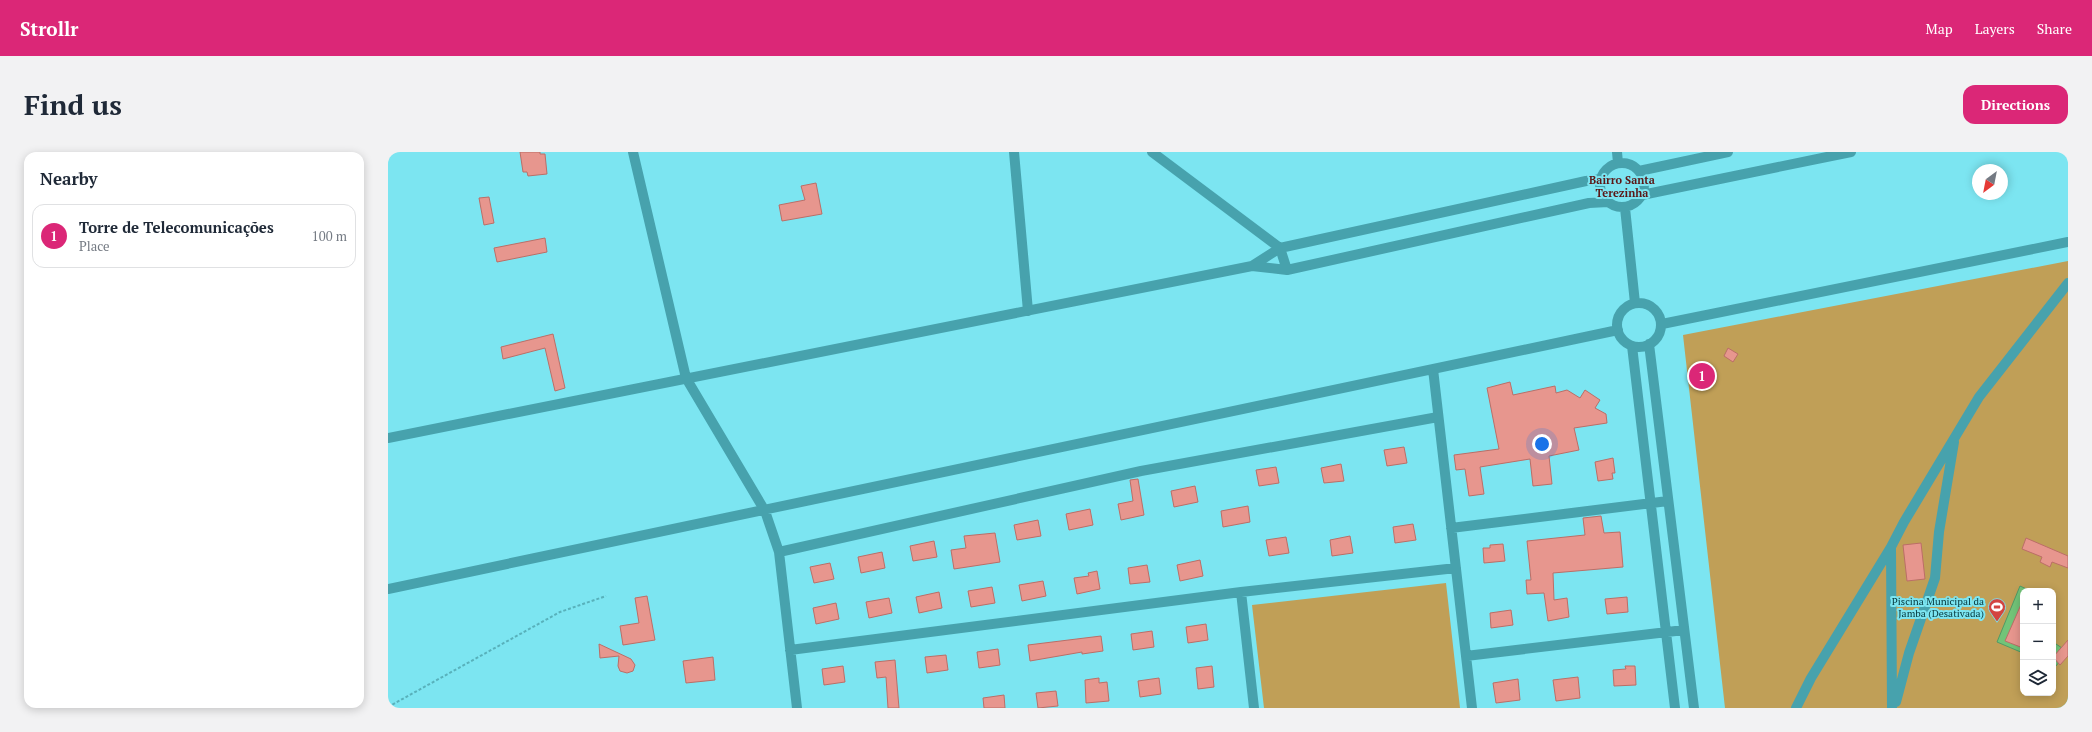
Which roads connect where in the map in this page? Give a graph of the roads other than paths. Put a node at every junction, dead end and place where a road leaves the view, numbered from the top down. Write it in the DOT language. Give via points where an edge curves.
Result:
graph roads {
  1 [pos="633,152"];
  2 [pos="1014,152"];
  3 [pos="1152,152"];
  4 [pos="1617,152"];
  5 [pos="1728,152"];
  6 [pos="1851,152"];
  7 [pos="1618,164"];
  8 [pos="1639,171"];
  9 [pos="1601,179"];
  10 [pos="1642,195"];
  11 [pos="1608,202"];
  12 [pos="1625,208"];
  13 [pos="2068,242"];
  14 [pos="1280,248"];
  15 [pos="1252,266"];
  16 [pos="1287,270"];
  17 [pos="2068,283"];
  18 [pos="1635,304"];
  19 [pos="1028,311"];
  20 [pos="1662,324"];
  21 [pos="1618,330"];
  22 [pos="1649,344"];
  23 [pos="1632,346"];
  24 [pos="1433,368"];
  25 [pos="686,378"];
  26 [pos="1438,417"];
  27 [pos="1955,436"];
  28 [pos="388,438"];
  29 [pos="1668,500"];
  30 [pos="1651,503"];
  31 [pos="765,511"];
  32 [pos="1451,528"];
  33 [pos="1891,547"];
  34 [pos="779,552"];
  35 [pos="1456,568"];
  36 [pos="388,589"];
  37 [pos="1241,592"];
  38 [pos="1684,630"];
  39 [pos="1666,632"];
  40 [pos="790,650"];
  41 [pos="1466,656"];
  42 [pos="797,708"];
  43 [pos="1254,708"];
  44 [pos="1472,708"];
  45 [pos="1675,708"];
  46 [pos="1694,708"];
  47 [pos="1796,708"];
  48 [pos="1893,708"];
  1 -- 25 [label="street"];
  2 -- 19 [label="street"];
  3 -- 14 [label="street"];
  4 -- 7 [label="street"];
  5 -- 8 [label="street"];
  6 -- 10 [label="street"];
  7 -- 8 [label="street" via="1630,164"];
  7 -- 9 [label="street" via="1607,169"];
  8 -- 10 [label="street" via="1645,183"];
  9 -- 11 [label="street" via="1601,192"];
  9 -- 14 [label="street"];
  10 -- 12 [label="street" via="1633,205"];
  11 -- 12 [label="street" via="1613,206"];
  11 -- 16 [label="street" via="1590,203"];
  12 -- 18 [label="street"];
  13 -- 20 [label="street"];
  14 -- 15 [label="street"];
  14 -- 16 [label="street"];
  15 -- 16 [label="street"];
  15 -- 19 [label="street"];
  17 -- 27 [label="street" via="1979,397"];
  18 -- 20 [label="street" via="1641,303 1653,308"];
  18 -- 21 [label="street" via="1628,306 1619,316"];
  19 -- 25 [label="street"];
  20 -- 22 [label="street" via="1659,336"];
  21 -- 23 [label="street" via="1623,340"];
  21 -- 24 [label="street"];
  22 -- 23 [label="street"];
  22 -- 29 [label="street"];
  23 -- 30 [label="street"];
  24 -- 26 [label="street"];
  24 -- 31 [label="street"];
  25 -- 28 [label="street"];
  25 -- 31 [label="street"];
  26 -- 32 [label="street"];
  26 -- 34 [label="street" via="1141,471"];
  27 -- 33 [label="street"];
  27 -- 48 [label="street" via="1939,532 1935,578"];
  29 -- 30 [label="street"];
  29 -- 38 [label="street"];
  30 -- 32 [label="street"];
  30 -- 39 [label="street"];
  31 -- 34 [label="street"];
  31 -- 36 [label="street"];
  32 -- 35 [label="street"];
  33 -- 47 [label="street" via="1811,678"];
  33 -- 48 [label="street"];
  34 -- 40 [label="street"];
  35 -- 37 [label="street"];
  35 -- 41 [label="street"];
  37 -- 40 [label="street"];
  37 -- 43 [label="street"];
  38 -- 39 [label="street"];
  38 -- 46 [label="street"];
  39 -- 41 [label="street"];
  39 -- 45 [label="street"];
  40 -- 42 [label="street"];
  41 -- 44 [label="street"];
}
